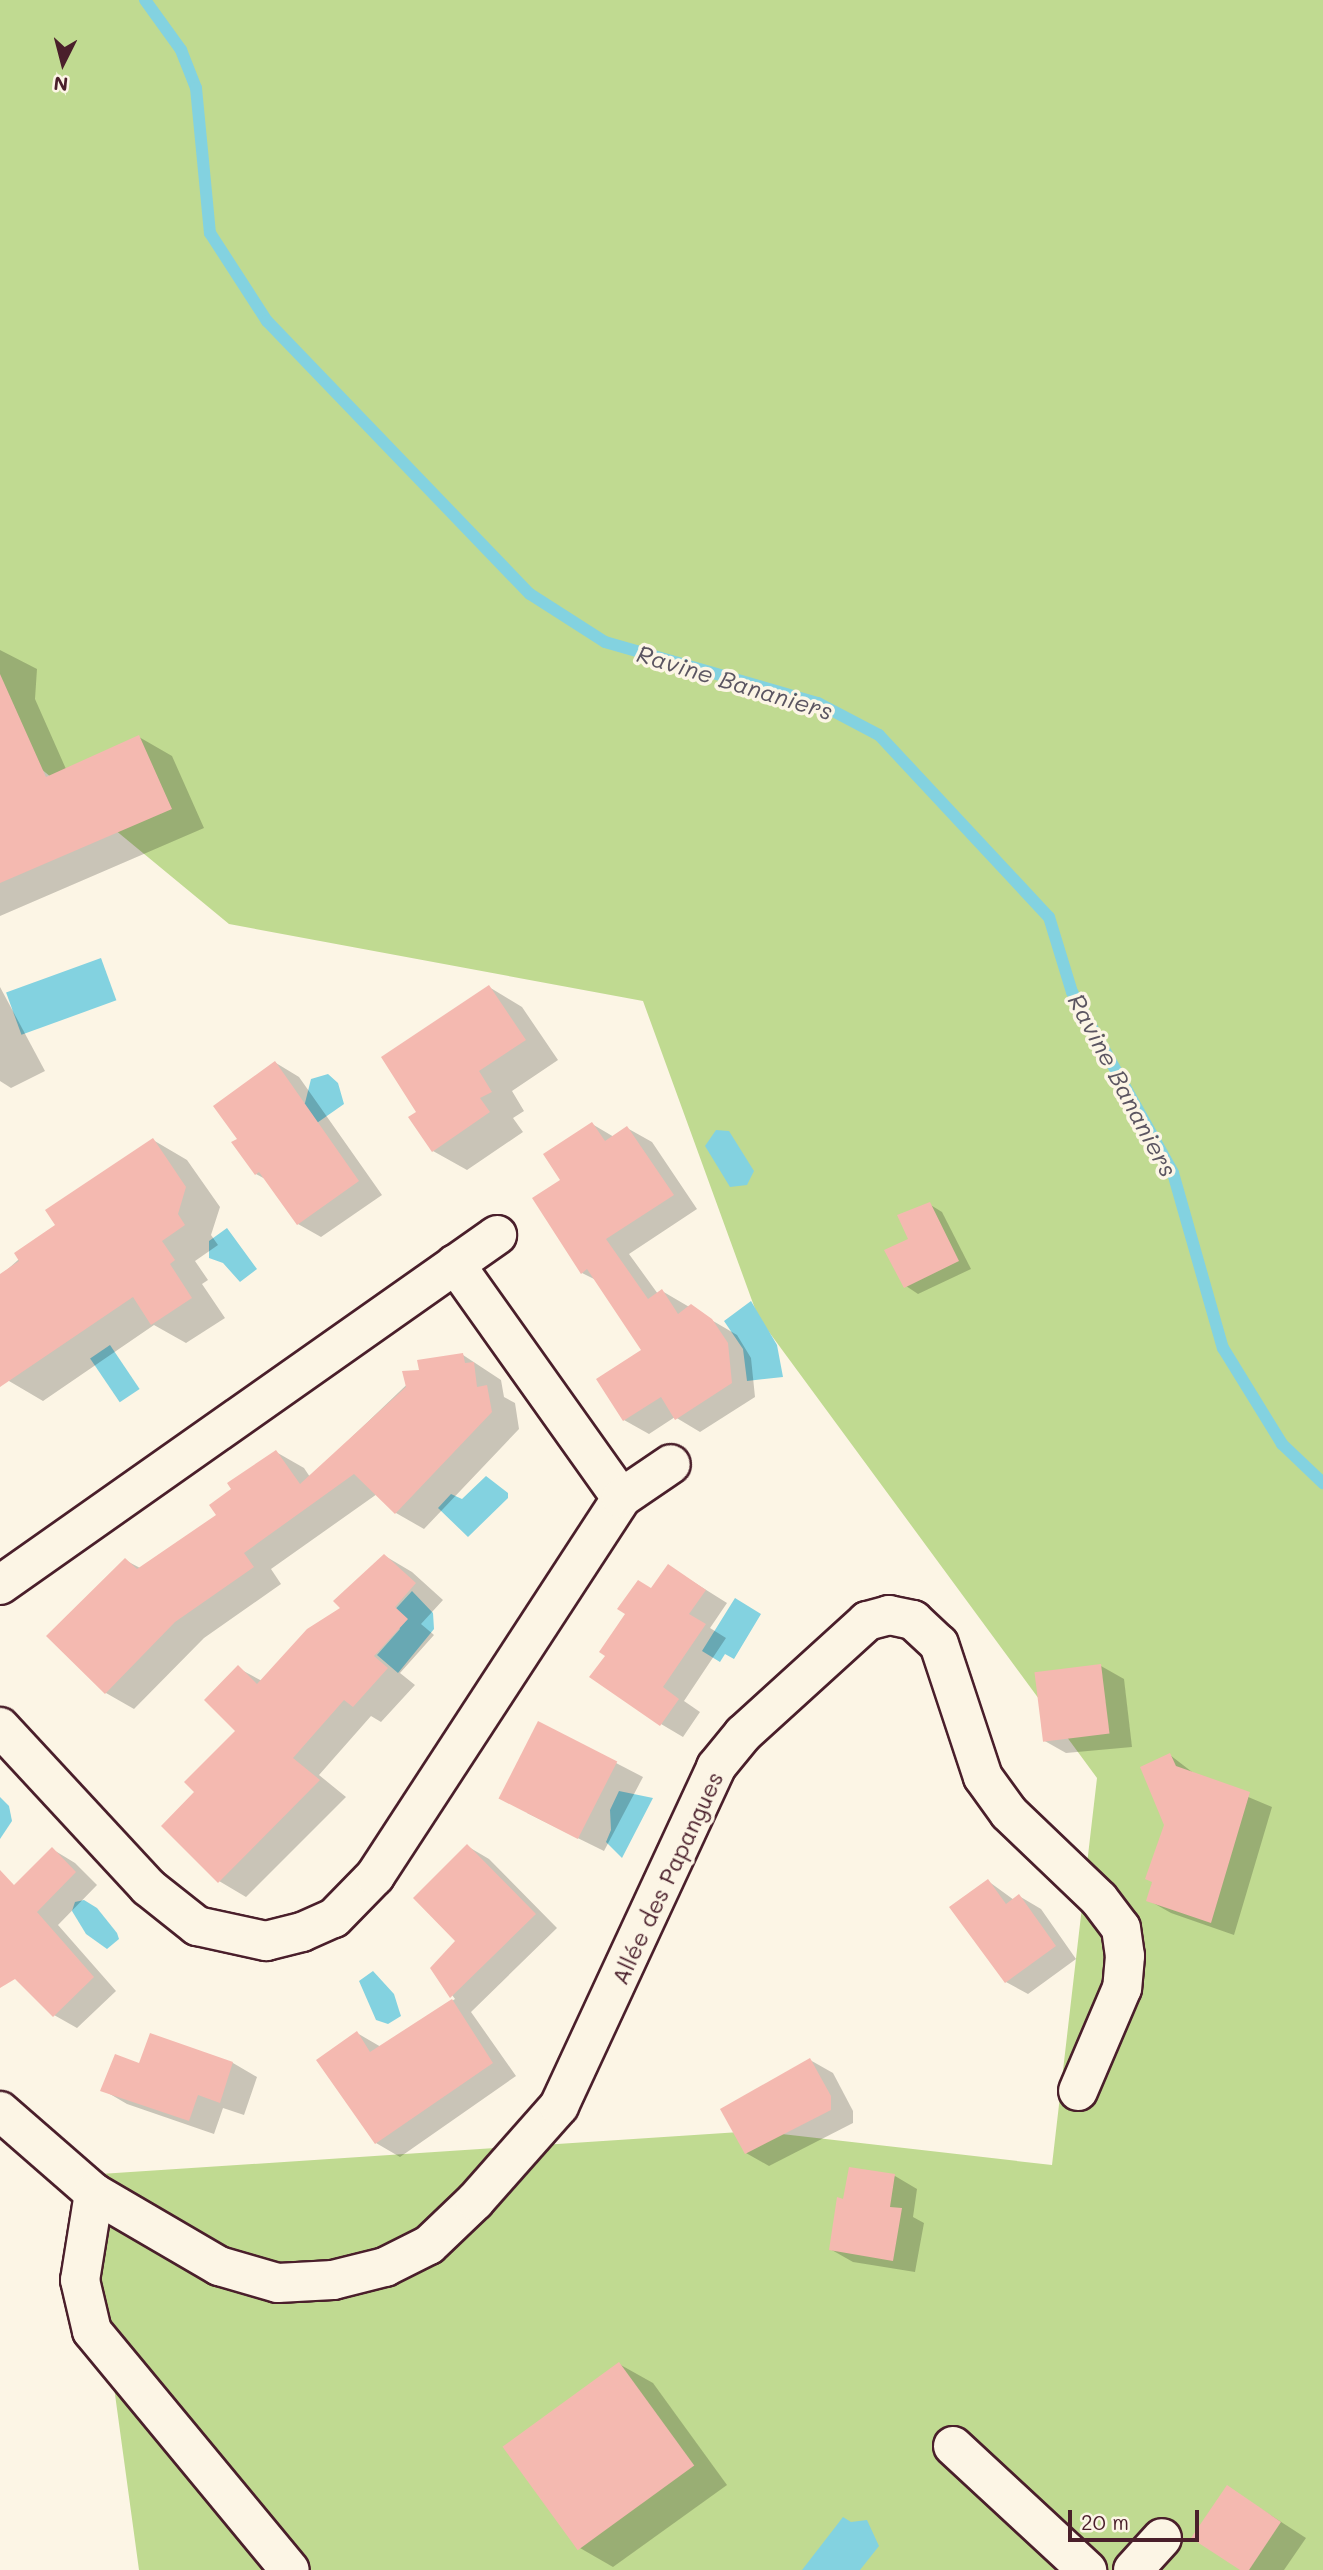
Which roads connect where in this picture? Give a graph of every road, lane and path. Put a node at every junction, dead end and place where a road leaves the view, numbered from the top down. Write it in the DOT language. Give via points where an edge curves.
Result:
graph roads {
  1 [pos="497,1234"];
  2 [pos="455,1264"];
  3 [pos="671,1464"];
  4 [pos="621,1499"];
  5 [pos="0,1585"];
  6 [pos="0,1727"];
  7 [pos="1077,2091"];
  8 [pos="0,2111"];
  9 [pos="94,2193"];
  10 [pos="953,2446"];
  11 [pos="1162,2538"];
  12 [pos="290,2570"];
  13 [pos="1087,2570"];
  14 [pos="1133,2570"];
  1 -- 2 [label="street"];
  2 -- 4 [label="street"];
  2 -- 5 [label="street"];
  3 -- 4 [label="street"];
  4 -- 6 [label="street" via="375,1876 334,1918 302,1933 266,1941 197,1926 148,1887"];
  7 -- 9 [label="street, Allée des Papangues" via="1122,1988 1125,1956 1121,1928 1099,1899 1009,1813 984,1777 939,1644 913,1620 889,1615 867,1621 743,1734 716,1766 559,2106 475,2202 429,2245 385,2267 333,2280 278,2283 219,2266"];
  8 -- 9 [label="street, Allée des Papangues"];
  9 -- 12 [label="street" via="80,2280 92,2331"];
  10 -- 13 [label="street"];
  11 -- 14 [label="street"];
}
